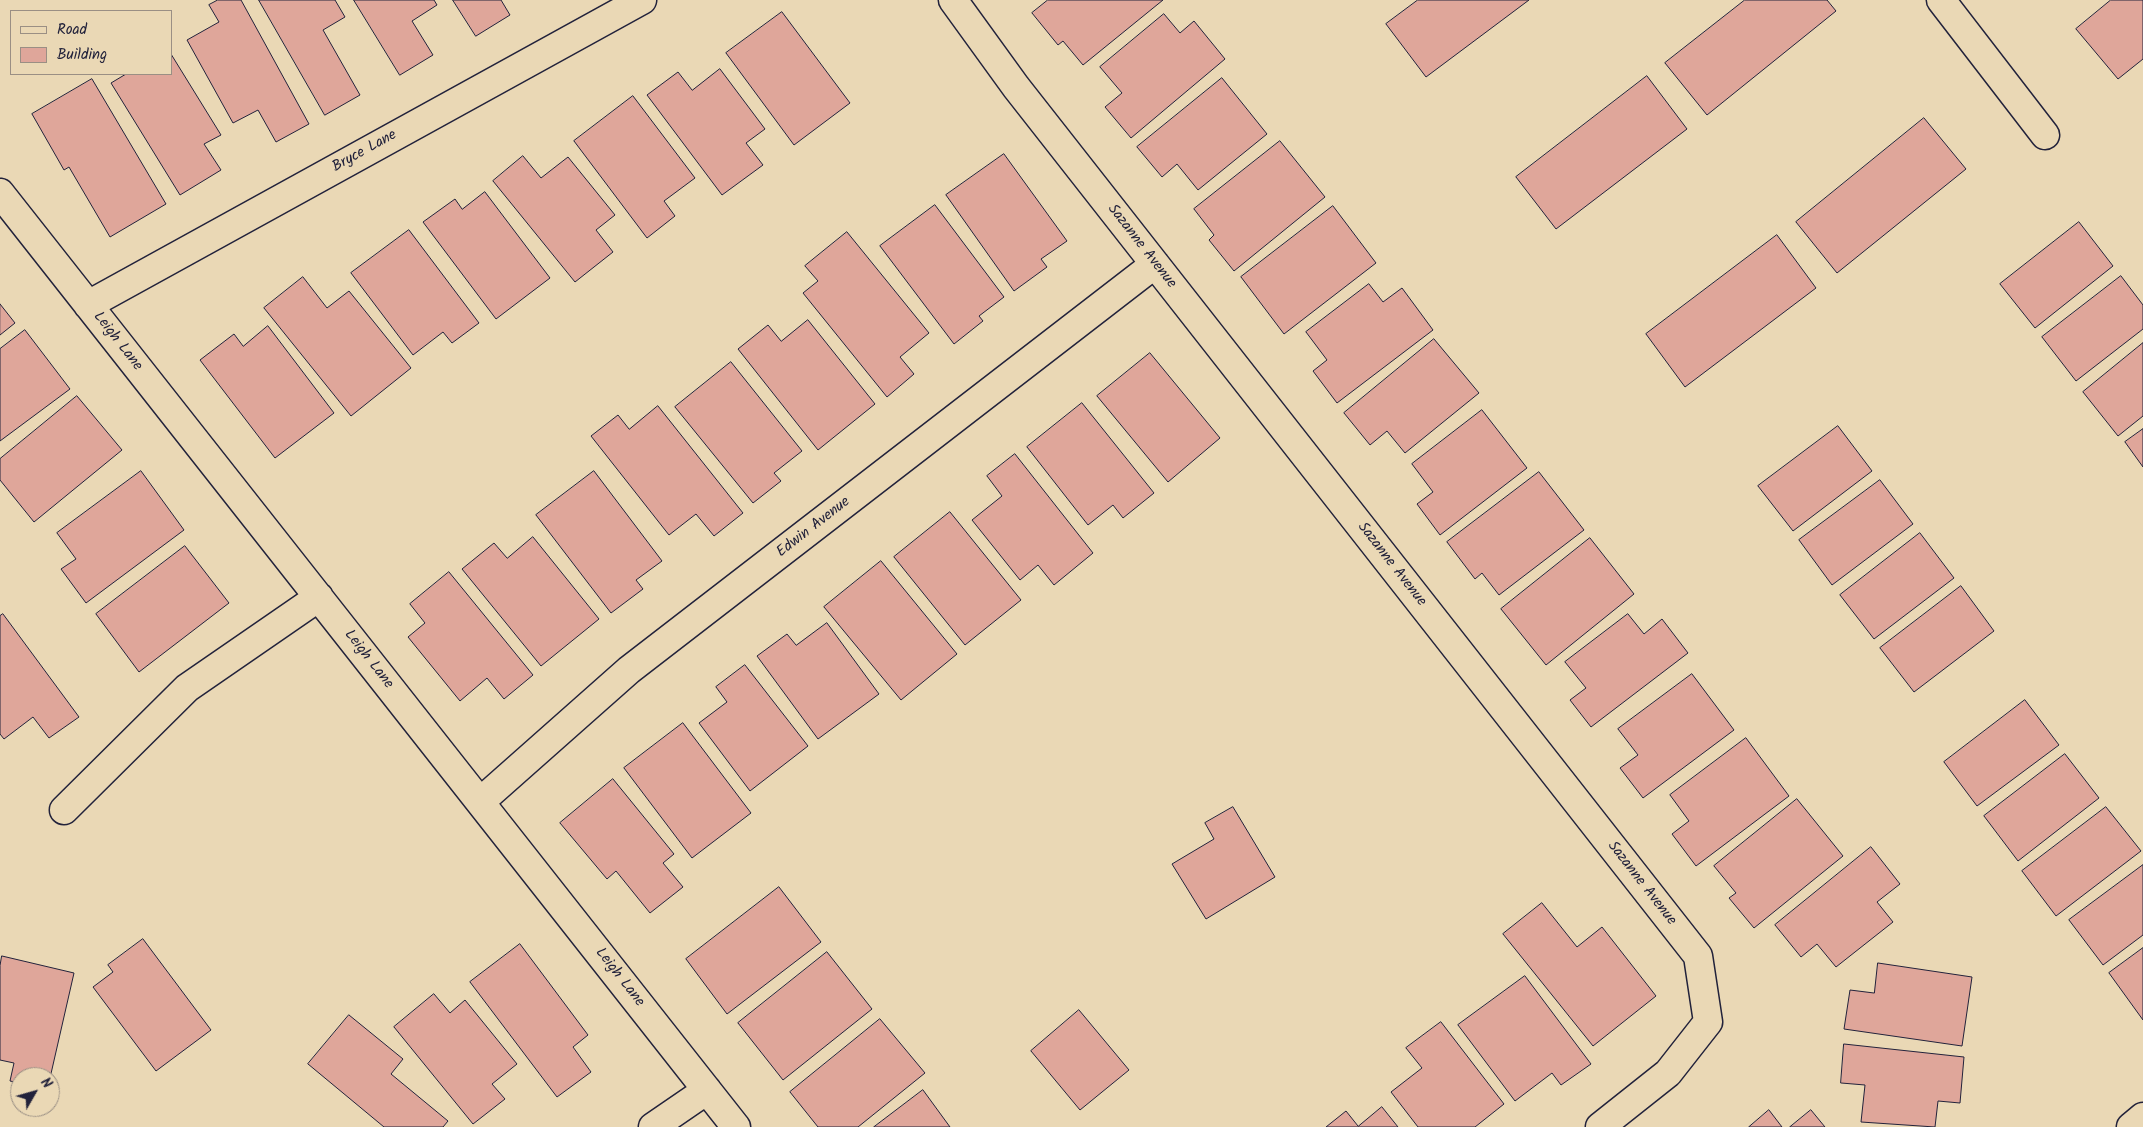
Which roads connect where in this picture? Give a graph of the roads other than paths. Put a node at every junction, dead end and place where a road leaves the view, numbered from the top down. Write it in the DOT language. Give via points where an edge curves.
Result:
graph roads {
  1 [pos="642,0"];
  2 [pos="953,0"];
  3 [pos="1941,0"];
  4 [pos="2045,135"];
  5 [pos="0,193"];
  6 [pos="1155,264"];
  7 [pos="88,305"];
  8 [pos="319,597"];
  9 [pos="480,802"];
  10 [pos="64,810"];
  11 [pos="707,1090"];
  12 [pos="2143,1118"];
  13 [pos="653,1127"];
  14 [pos="736,1127"];
  15 [pos="1600,1127"];
  16 [pos="2131,1127"];
  1 -- 7 [label="street, Bryce Lane"];
  2 -- 6 [label="street, Sazanne Avenue" via="1016,87"];
  3 -- 4 [label="street"];
  5 -- 7 [label="street, Leigh Lane"];
  6 -- 9 [label="street, Edwin Avenue" via="629,670"];
  6 -- 15 [label="street, Sazanne Avenue" via="1698,956 1708,1022 1668,1073"];
  7 -- 8 [label="street, Leigh Lane"];
  8 -- 9 [label="street, Leigh Lane"];
  8 -- 10 [label="street" via="188,688"];
  9 -- 11 [label="street, Leigh Lane"];
  11 -- 13 [label="street"];
  11 -- 14 [label="street, Leigh Lane"];
  12 -- 16 [label="street"];
}
